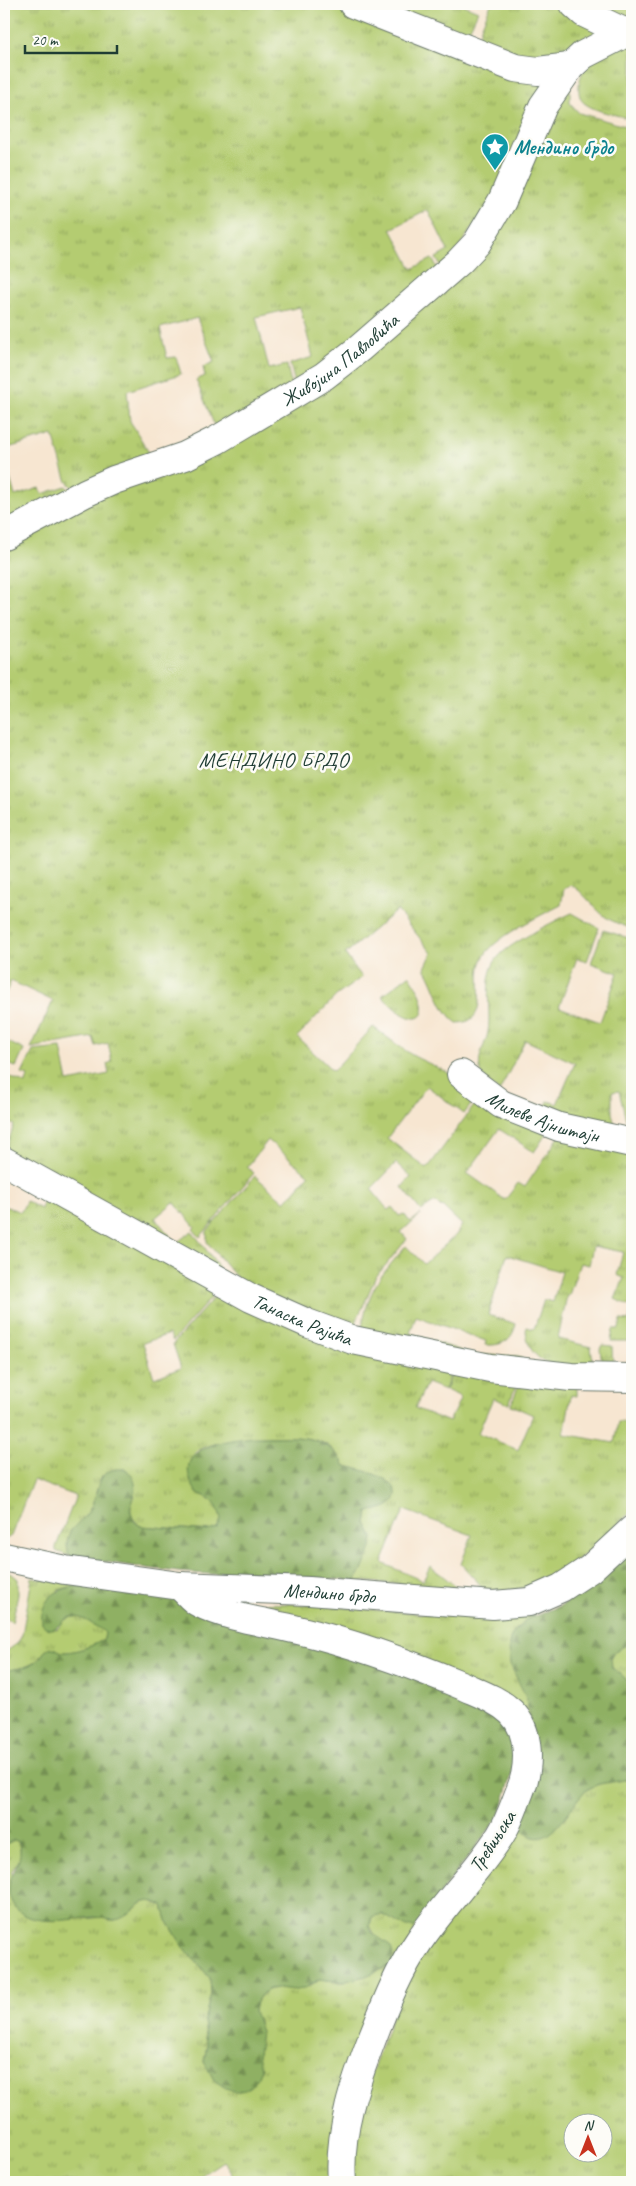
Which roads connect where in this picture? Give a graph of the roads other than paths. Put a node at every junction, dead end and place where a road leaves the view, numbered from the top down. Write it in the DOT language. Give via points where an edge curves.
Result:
graph roads {
  1 [pos="352,4"];
  2 [pos="574,4"];
  3 [pos="629,32"];
  4 [pos="570,67"];
  5 [pos="4,536"];
  6 [pos="461,1074"];
  7 [pos="632,1143"];
  8 [pos="4,1161"];
  9 [pos="632,1378"];
  10 [pos="632,1530"];
  11 [pos="4,1557"];
  12 [pos="180,1586"];
  13 [pos="342,2182"];
  1 -- 4 [label="street, Живојина Павловића" via="515,68 538,71"];
  2 -- 3 [label="street, Живојина Павловића" via="584,12"];
  3 -- 4 [label="street, Живојина Павловића" via="583,56"];
  4 -- 5 [label="street, Живојина Павловића" via="542,106 502,201 477,243 360,348 324,376 217,440 185,456 85,493"];
  6 -- 7 [label="street, Милеве Ајнштајн" via="501,1104 559,1127"];
  8 -- 9 [label="street, Танаска Рајића" via="251,1298 353,1340 490,1368 571,1377"];
  10 -- 12 [label="street, Мендино брдо" via="590,1569 561,1588 529,1602 493,1605 309,1591"];
  11 -- 12 [label="street, Мендино брдо" via="65,1570"];
  12 -- 13 [label="street, Требињска" via="197,1603 364,1648 488,1697 513,1713 524,1734 528,1758 512,1813 486,1856 419,1940 400,1972 379,2021 357,2076 347,2114 342,2144"];
}
